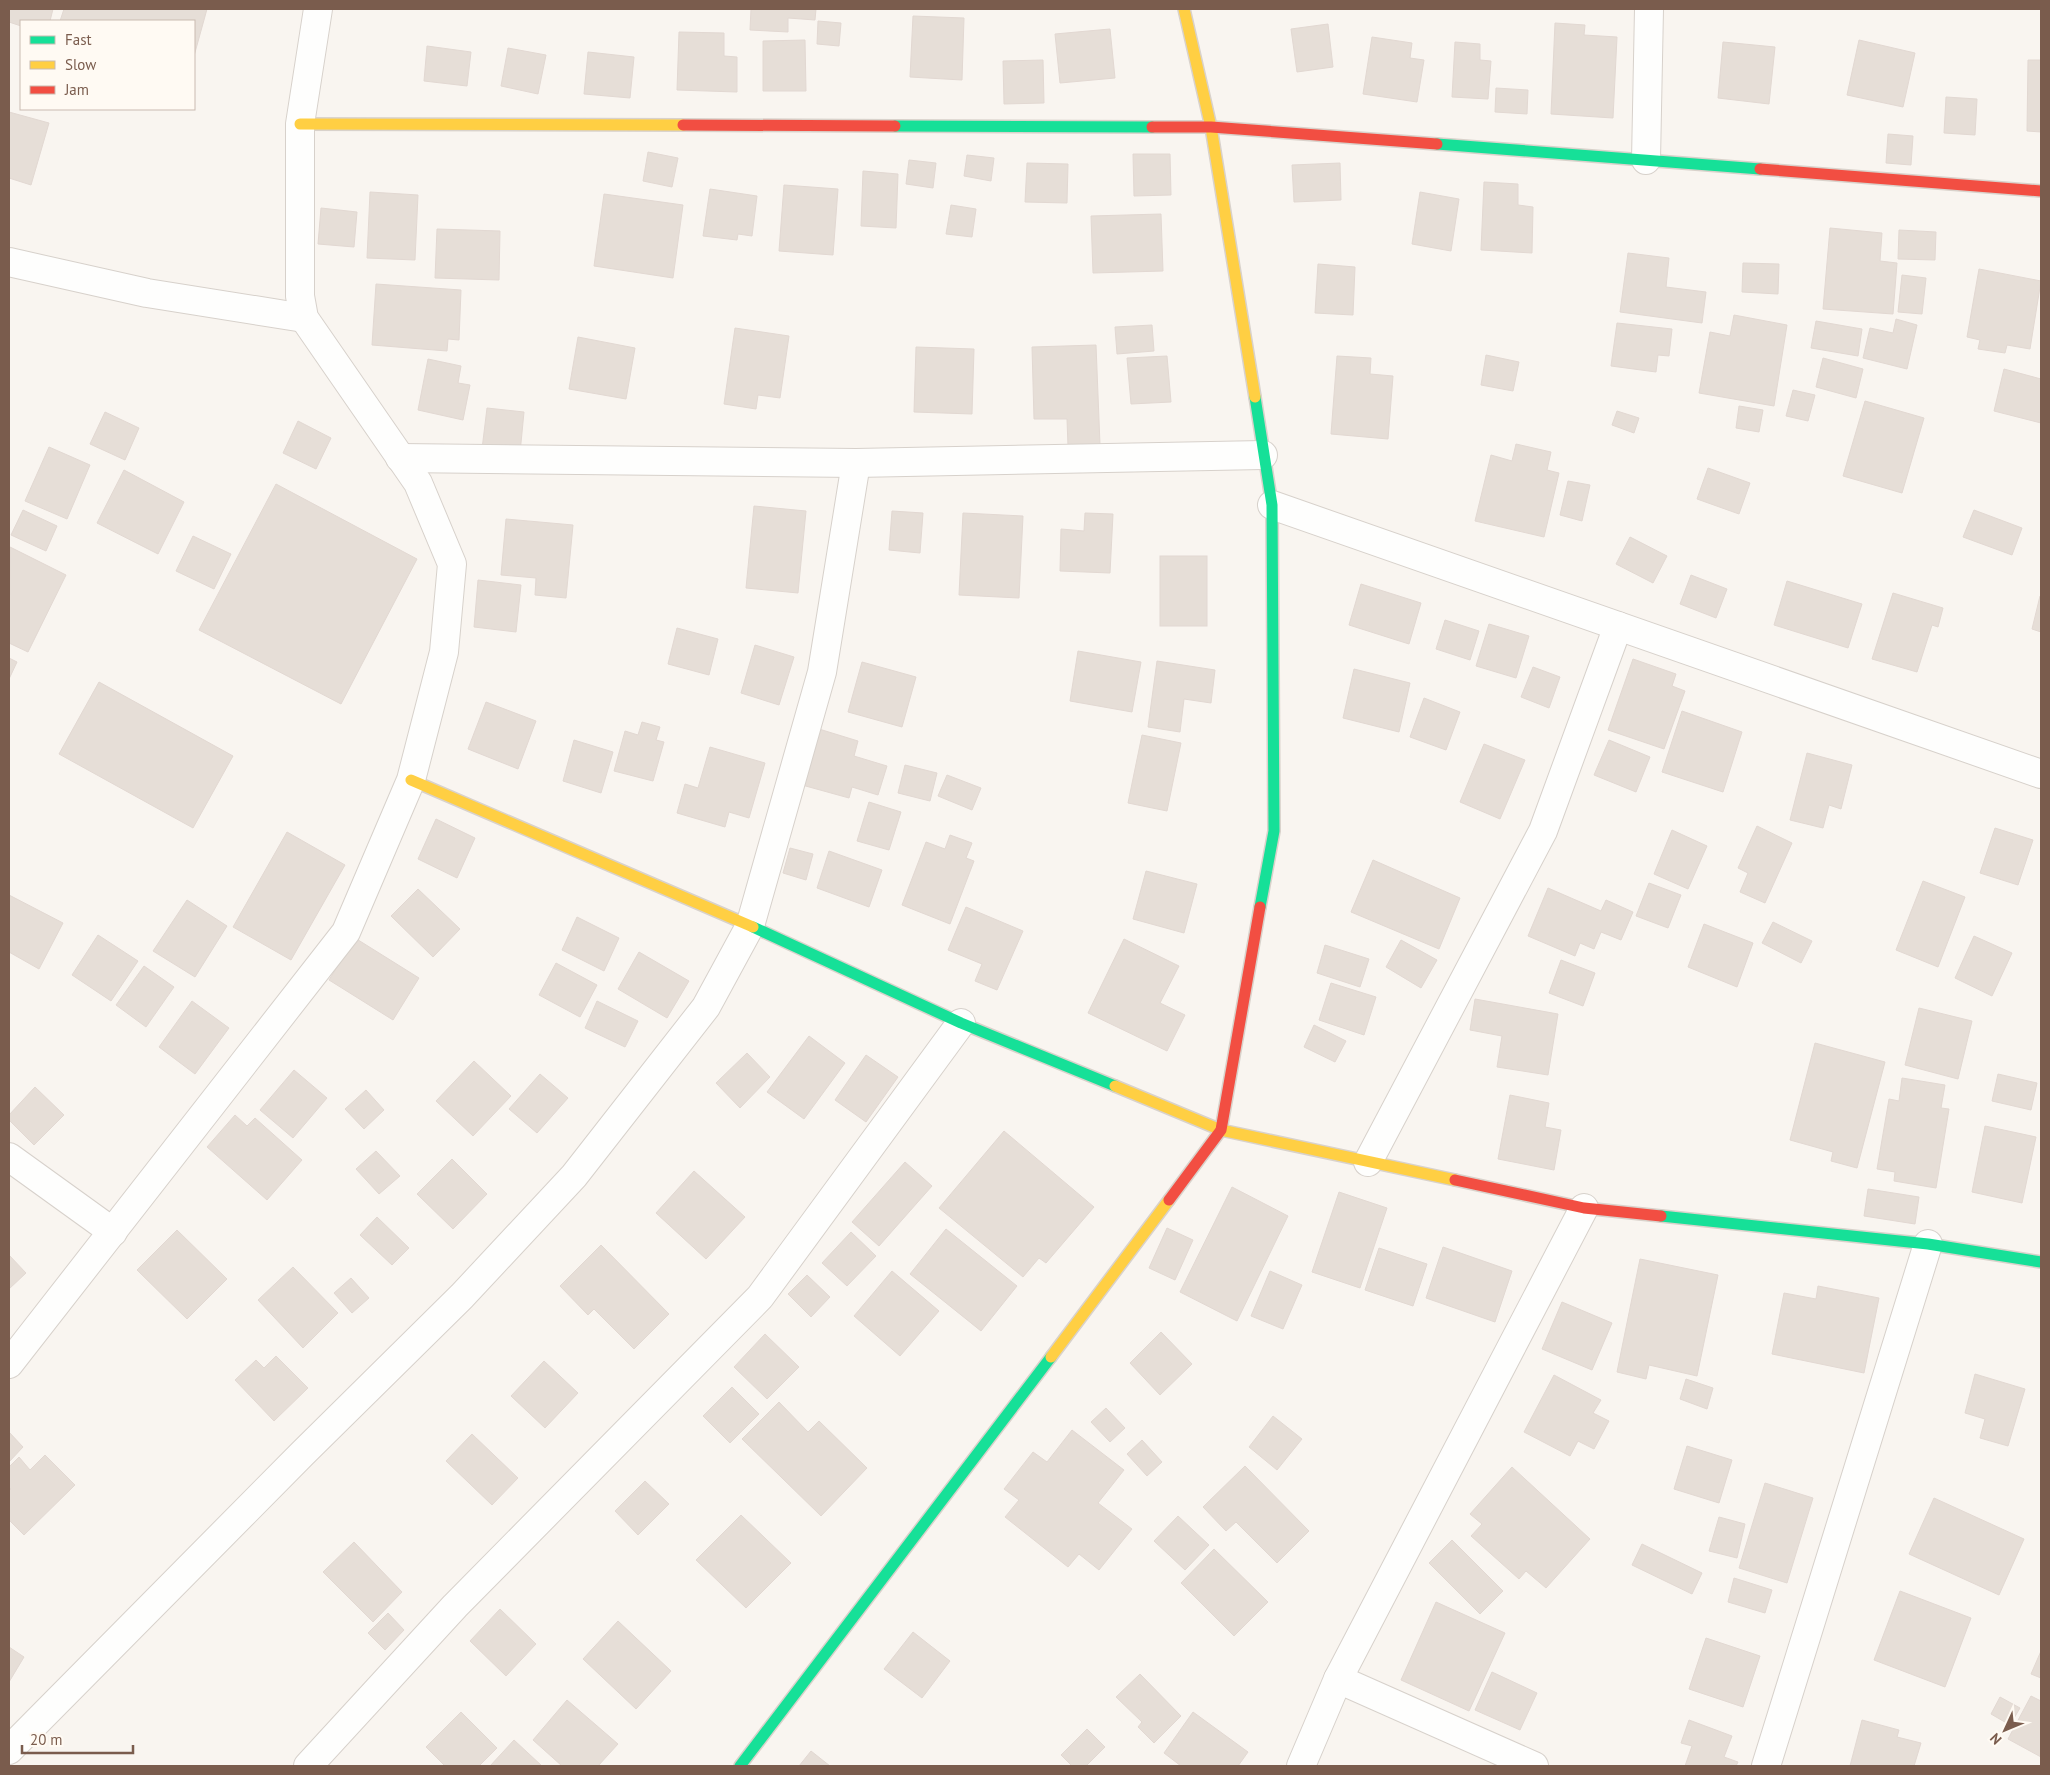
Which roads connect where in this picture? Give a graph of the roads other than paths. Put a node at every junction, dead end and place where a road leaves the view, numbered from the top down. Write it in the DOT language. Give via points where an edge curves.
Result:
graph roads {
  1 [pos="318,9"];
  2 [pos="1184,9"];
  3 [pos="1649,9"];
  4 [pos="300,124"];
  5 [pos="1211,127"];
  6 [pos="1646,160"];
  7 [pos="2041,191"];
  8 [pos="9,262"];
  9 [pos="304,318"];
  10 [pos="1264,455"];
  11 [pos="400,458"];
  12 [pos="856,463"];
  13 [pos="1272,505"];
  14 [pos="1618,626"];
  15 [pos="2041,774"];
  16 [pos="410,780"];
  17 [pos="750,926"];
  18 [pos="961,1023"];
  19 [pos="1221,1130"];
  20 [pos="9,1157"];
  21 [pos="1368,1162"];
  22 [pos="1584,1208"];
  23 [pos="113,1232"];
  24 [pos="1928,1244"];
  25 [pos="2041,1262"];
  26 [pos="9,1364"];
  27 [pos="1338,1679"];
  28 [pos="9,1750"];
  29 [pos="308,1766"];
  30 [pos="740,1766"];
  31 [pos="1301,1766"];
  32 [pos="1534,1766"];
  33 [pos="1766,1766"];
  1 -- 4 [label="street"];
  2 -- 5 [label="street"];
  3 -- 6 [label="street"];
  4 -- 5 [label="street"];
  4 -- 9 [label="street" via="300,296"];
  5 -- 6 [label="street"];
  5 -- 10 [label="street"];
  6 -- 7 [label="street"];
  8 -- 9 [label="street" via="147,293"];
  9 -- 11 [label="street"];
  10 -- 12 [label="street"];
  10 -- 13 [label="street"];
  11 -- 12 [label="street"];
  11 -- 16 [label="street" via="418,483 452,564 444,652"];
  12 -- 17 [label="street" via="822,672"];
  13 -- 14 [label="street"];
  13 -- 19 [label="street" via="1274,831"];
  14 -- 15 [label="street"];
  14 -- 21 [label="street" via="1543,830"];
  16 -- 17 [label="street"];
  16 -- 23 [label="street" via="346,932"];
  17 -- 18 [label="street"];
  17 -- 28 [label="street" via="706,1007 574,1176 462,1296"];
  18 -- 19 [label="street"];
  18 -- 29 [label="street" via="760,1297 455,1606"];
  19 -- 21 [label="street"];
  19 -- 30 [label="street"];
  20 -- 23 [label="street"];
  21 -- 22 [label="street"];
  22 -- 24 [label="street"];
  22 -- 27 [label="street"];
  23 -- 26 [label="street"];
  24 -- 25 [label="street"];
  24 -- 33 [label="street"];
  27 -- 31 [label="street"];
  27 -- 32 [label="street"];
}
